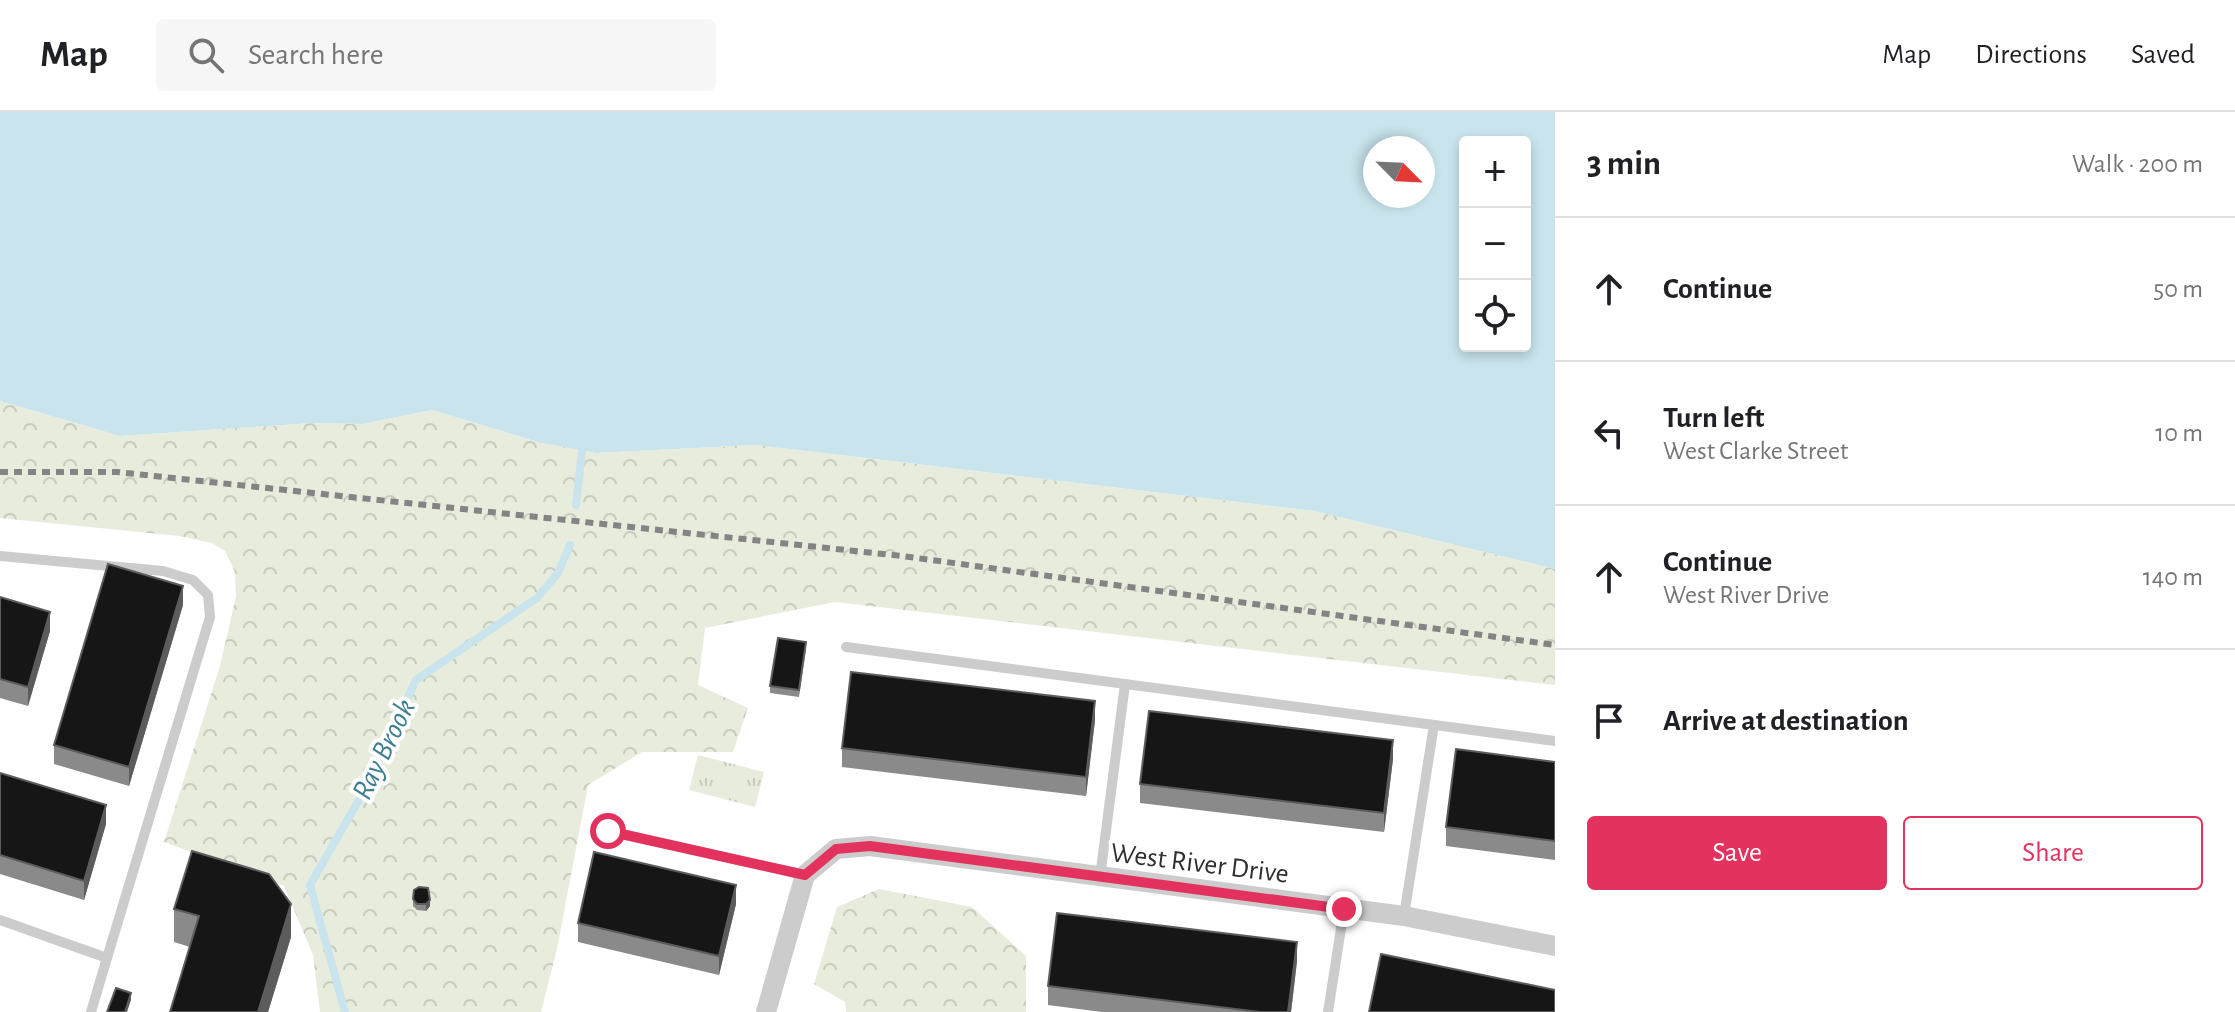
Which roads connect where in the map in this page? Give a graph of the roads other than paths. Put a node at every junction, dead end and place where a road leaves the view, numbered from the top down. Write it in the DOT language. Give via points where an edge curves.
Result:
graph roads {
  1 [pos="0,556"];
  2 [pos="846,647"];
  3 [pos="1125,684"];
  4 [pos="1434,725"];
  5 [pos="1555,741"];
  6 [pos="608,831"];
  7 [pos="805,875"];
  8 [pos="1100,877"];
  9 [pos="1344,909"];
  10 [pos="1404,916"];
  11 [pos="0,920"];
  12 [pos="1555,946"];
  13 [pos="107,958"];
  14 [pos="91,1012"];
  15 [pos="766,1012"];
  16 [pos="1328,1012"];
  1 -- 13 [label="lane" via="163,571 193,580 208,595 210,617"];
  2 -- 3 [label="lane"];
  3 -- 4 [label="lane"];
  3 -- 8 [label="lane"];
  4 -- 5 [label="lane"];
  4 -- 10 [label="lane"];
  6 -- 7 [label="lane"];
  7 -- 8 [label="street, West River Drive" via="836,849 870,846"];
  7 -- 15 [label="street"];
  8 -- 9 [label="street, West River Drive"];
  9 -- 10 [label="street, West River Drive"];
  9 -- 16 [label="lane"];
  10 -- 12 [label="street, West River Drive"];
  11 -- 13 [label="lane"];
  13 -- 14 [label="lane"];
}
